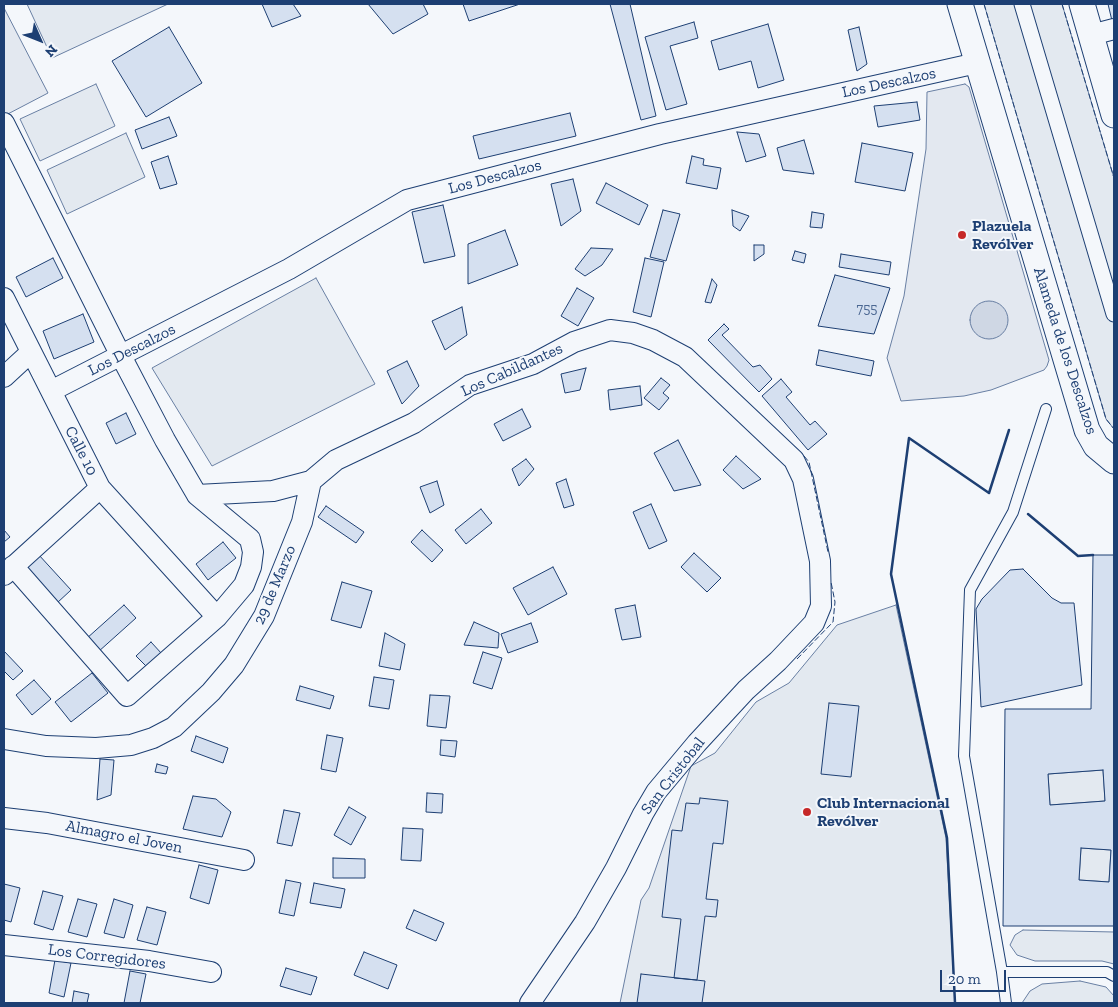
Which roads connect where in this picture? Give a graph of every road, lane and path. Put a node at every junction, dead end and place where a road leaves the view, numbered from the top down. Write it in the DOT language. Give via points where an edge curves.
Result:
graph roads {
  1 [pos="960,4"];
  2 [pos="1022,4"];
  3 [pos="1082,4"];
  4 [pos="1103,32"];
  5 [pos="977,63"];
  6 [pos="1114,116"];
  7 [pos="4,123"];
  8 [pos="4,298"];
  9 [pos="1114,314"];
  10 [pos="31,352"];
  11 [pos="122,356"];
  12 [pos="4,377"];
  13 [pos="51,391"];
  14 [pos="1046,409"];
  15 [pos="1114,461"];
  16 [pos="311,480"];
  17 [pos="100,488"];
  18 [pos="197,495"];
  19 [pos="9,570"];
  20 [pos="217,617"];
  21 [pos="814,623"];
  22 [pos="4,739"];
  23 [pos="4,818"];
  24 [pos="244,860"];
  25 [pos="4,945"];
  26 [pos="211,972"];
  27 [pos="1002,972"];
  28 [pos="1114,976"];
  29 [pos="530,1003"];
  30 [pos="1006,1003"];
  1 -- 5 [label="street, Alameda de los Descalzos"];
  2 -- 9 [label="street"];
  3 -- 4 [label="street"];
  4 -- 6 [label="street"];
  5 -- 11 [label="street, Los Descalzos" via="660,134 407,200 289,269"];
  5 -- 15 [label="street, Alameda de los Descalzos" via="1087,430 1096,446"];
  7 -- 11 [label="street"];
  8 -- 10 [label="street, Calle 10"];
  10 -- 12 [label="street"];
  10 -- 13 [label="street, Calle 10"];
  11 -- 13 [label="street, Los Descalzos"];
  11 -- 18 [label="street"];
  13 -- 17 [label="street, Calle 10"];
  14 -- 27 [label="lane" via="1013,512 970,590 964,756"];
  16 -- 18 [label="street, Los Cabildantes" via="273,491"];
  16 -- 21 [label="street, Los Cabildantes" via="336,460 414,424 470,385 533,364 574,342 610,330 633,333 685,357 794,460 802,479 820,561 821,606"];
  16 -- 22 [label="street, 29 de Marzo" via="302,522 264,616 234,665 211,692 174,726 131,745 96,748 46,746"];
  17 -- 19 [label="street, Calle 10"];
  17 -- 20 [label="street"];
  18 -- 20 [label="street" via="250,539 253,552 244,585"];
  19 -- 20 [label="street" via="127,696"];
  21 -- 29 [label="street, San Cristobal" via="746,690 656,792 585,922"];
  23 -- 24 [label="street, Almagro el Joven"];
  25 -- 26 [label="street, Los Corregidores" via="149,961"];
  27 -- 28 [label="lane" via="1107,972"];
  27 -- 30 [label="lane"];
}
